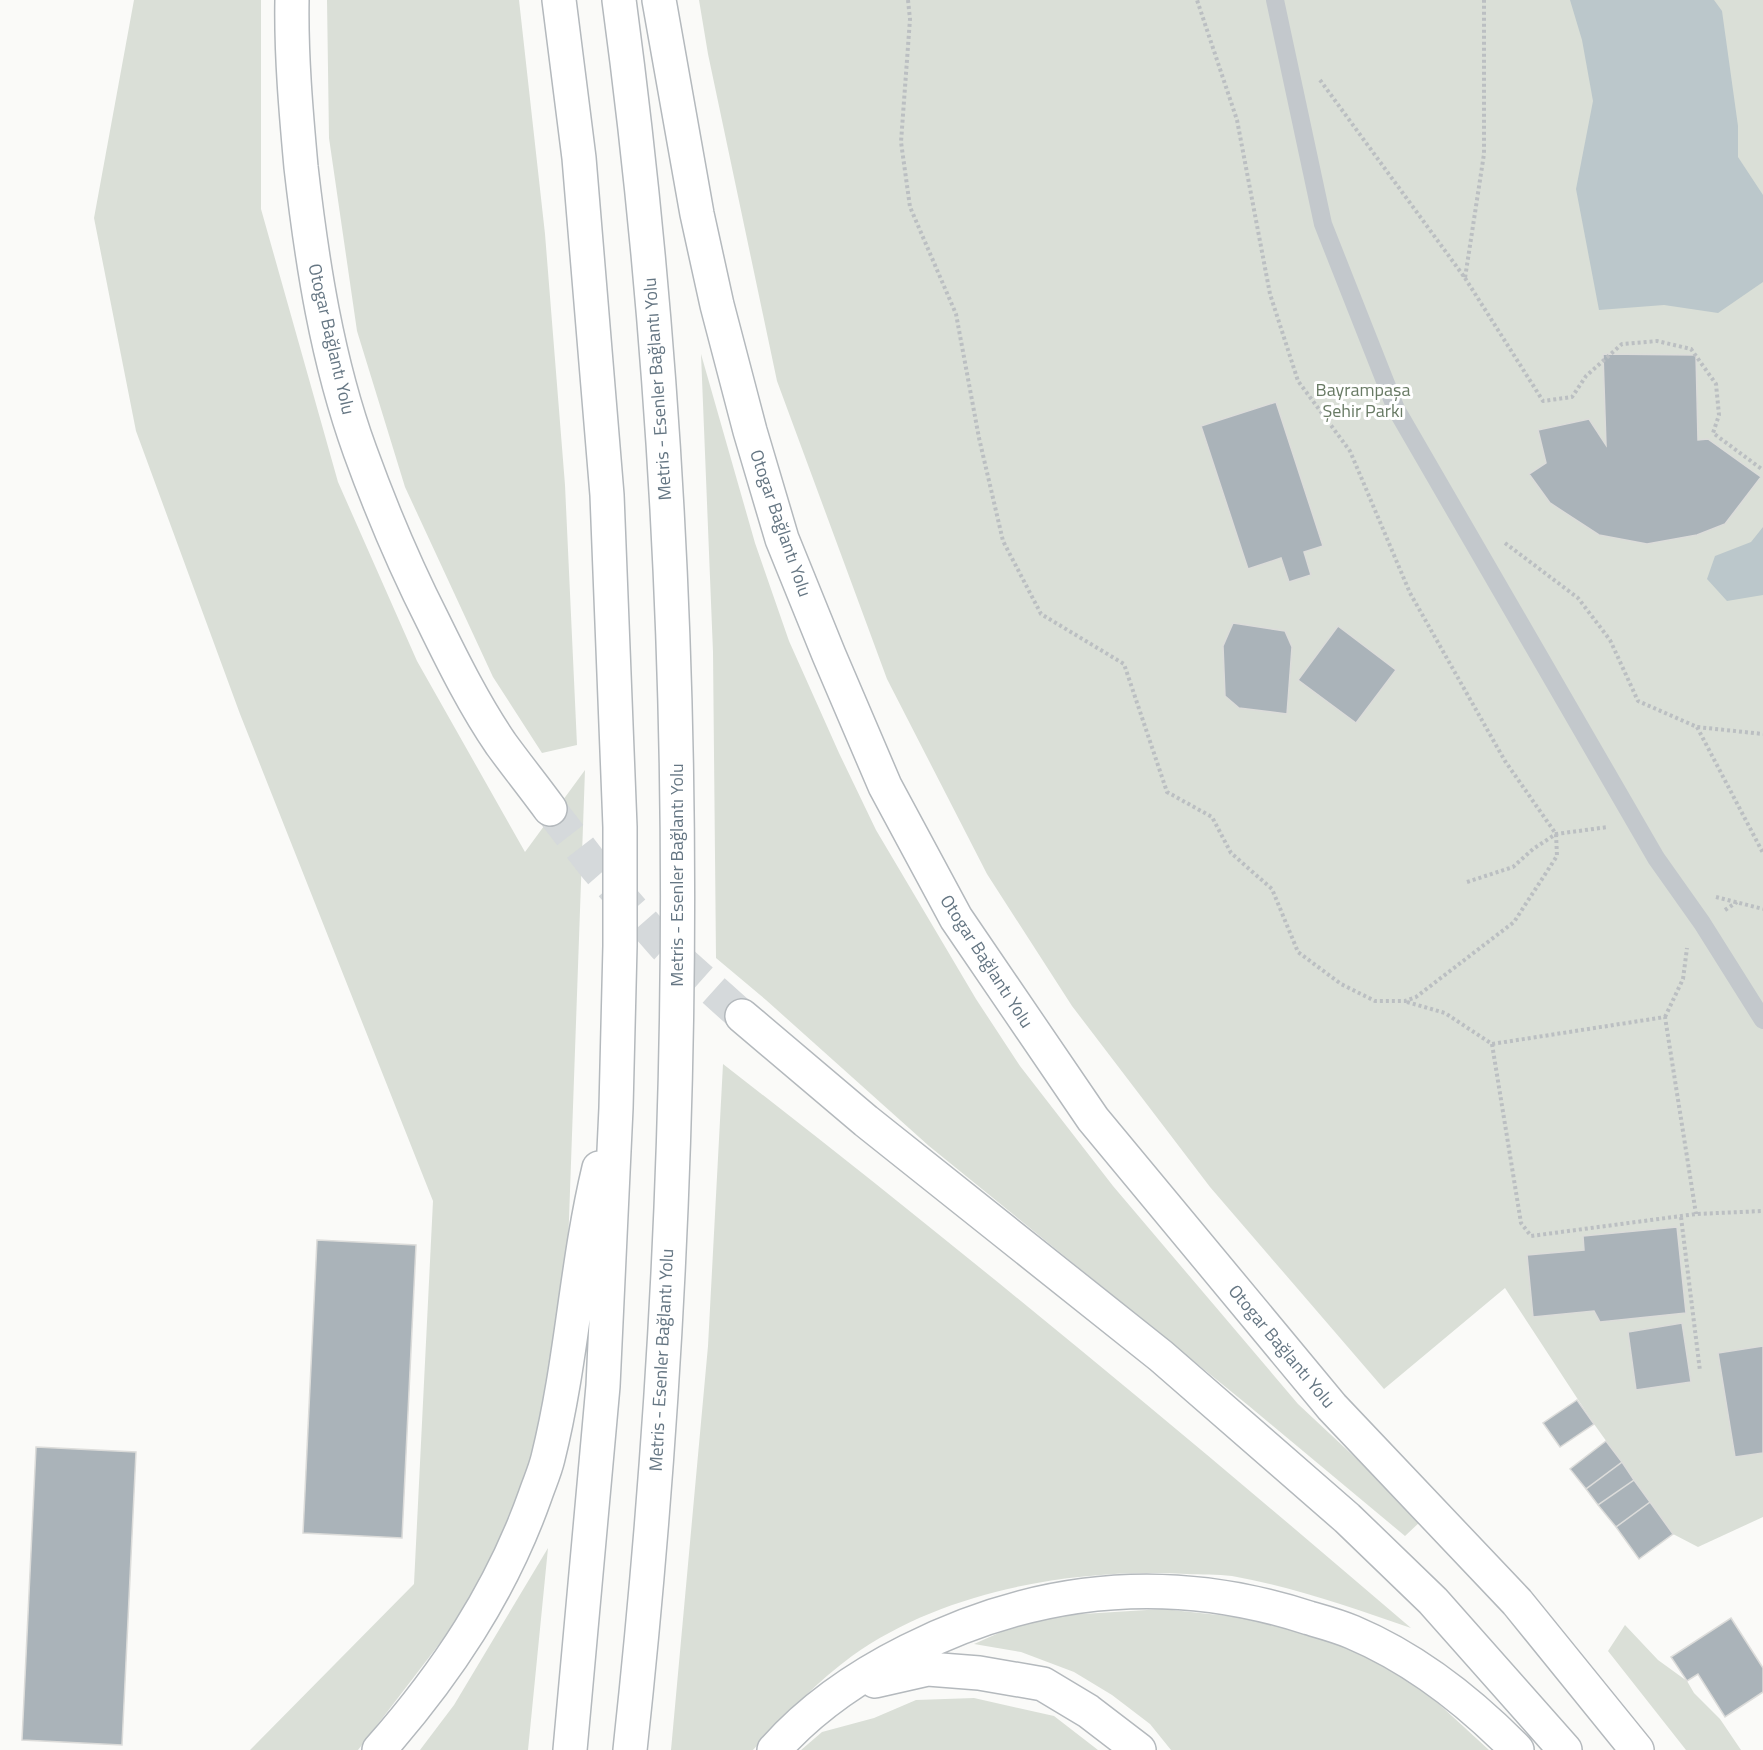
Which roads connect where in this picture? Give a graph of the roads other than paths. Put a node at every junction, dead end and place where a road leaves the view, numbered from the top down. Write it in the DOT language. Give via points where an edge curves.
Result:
graph roads {
  1 [pos="292,0"];
  2 [pos="559,0"];
  3 [pos="619,0"];
  4 [pos="659,0"];
  5 [pos="1275,0"];
  6 [pos="550,809"];
  7 [pos="742,1016"];
  8 [pos="1763,1020"];
  9 [pos="616,1108"];
  10 [pos="831,1696"];
  11 [pos="379,1750"];
  12 [pos="570,1750"];
  13 [pos="630,1750"];
  14 [pos="774,1750"];
  15 [pos="1139,1750"];
  16 [pos="1517,1750"];
  17 [pos="1565,1750"];
  18 [pos="1637,1750"];
  1 -- 6 [label="highway, Otogar Bağlantı Yolu" via="298,140 307,216 320,302 359,449 403,561 451,658 500,742"];
  2 -- 9 [label="highway" via="579,158 607,495 620,827"];
  3 -- 13 [label="highway, Metris - Esenler Bağlantı Yolu" via="658,385 672,620 677,839 677,1026 667,1270 656,1463"];
  4 -- 18 [label="highway, Otogar Bağlantı Yolu" via="717,304 782,539 885,786 956,918 1100,1128 1332,1407 1517,1602"];
  5 -- 8 [label="lane" via="1323,224 1396,409 1656,858"];
  7 -- 17 [label="highway" via="866,1121 1161,1356 1347,1518 1433,1601"];
  9 -- 11 [label="highway" via="588,1216 568,1360 548,1460 521,1534 494,1592 457,1649 416,1709"];
  9 -- 12 [label="highway" via="603,1386"];
  10 -- 14 [label="highway"];
  10 -- 15 [label="highway" via="928,1669 1043,1684 1088,1711"];
  10 -- 16 [label="highway" via="871,1669 993,1614 1101,1593 1161,1591 1222,1596 1284,1610 1352,1632 1407,1660 1448,1687"];
}
